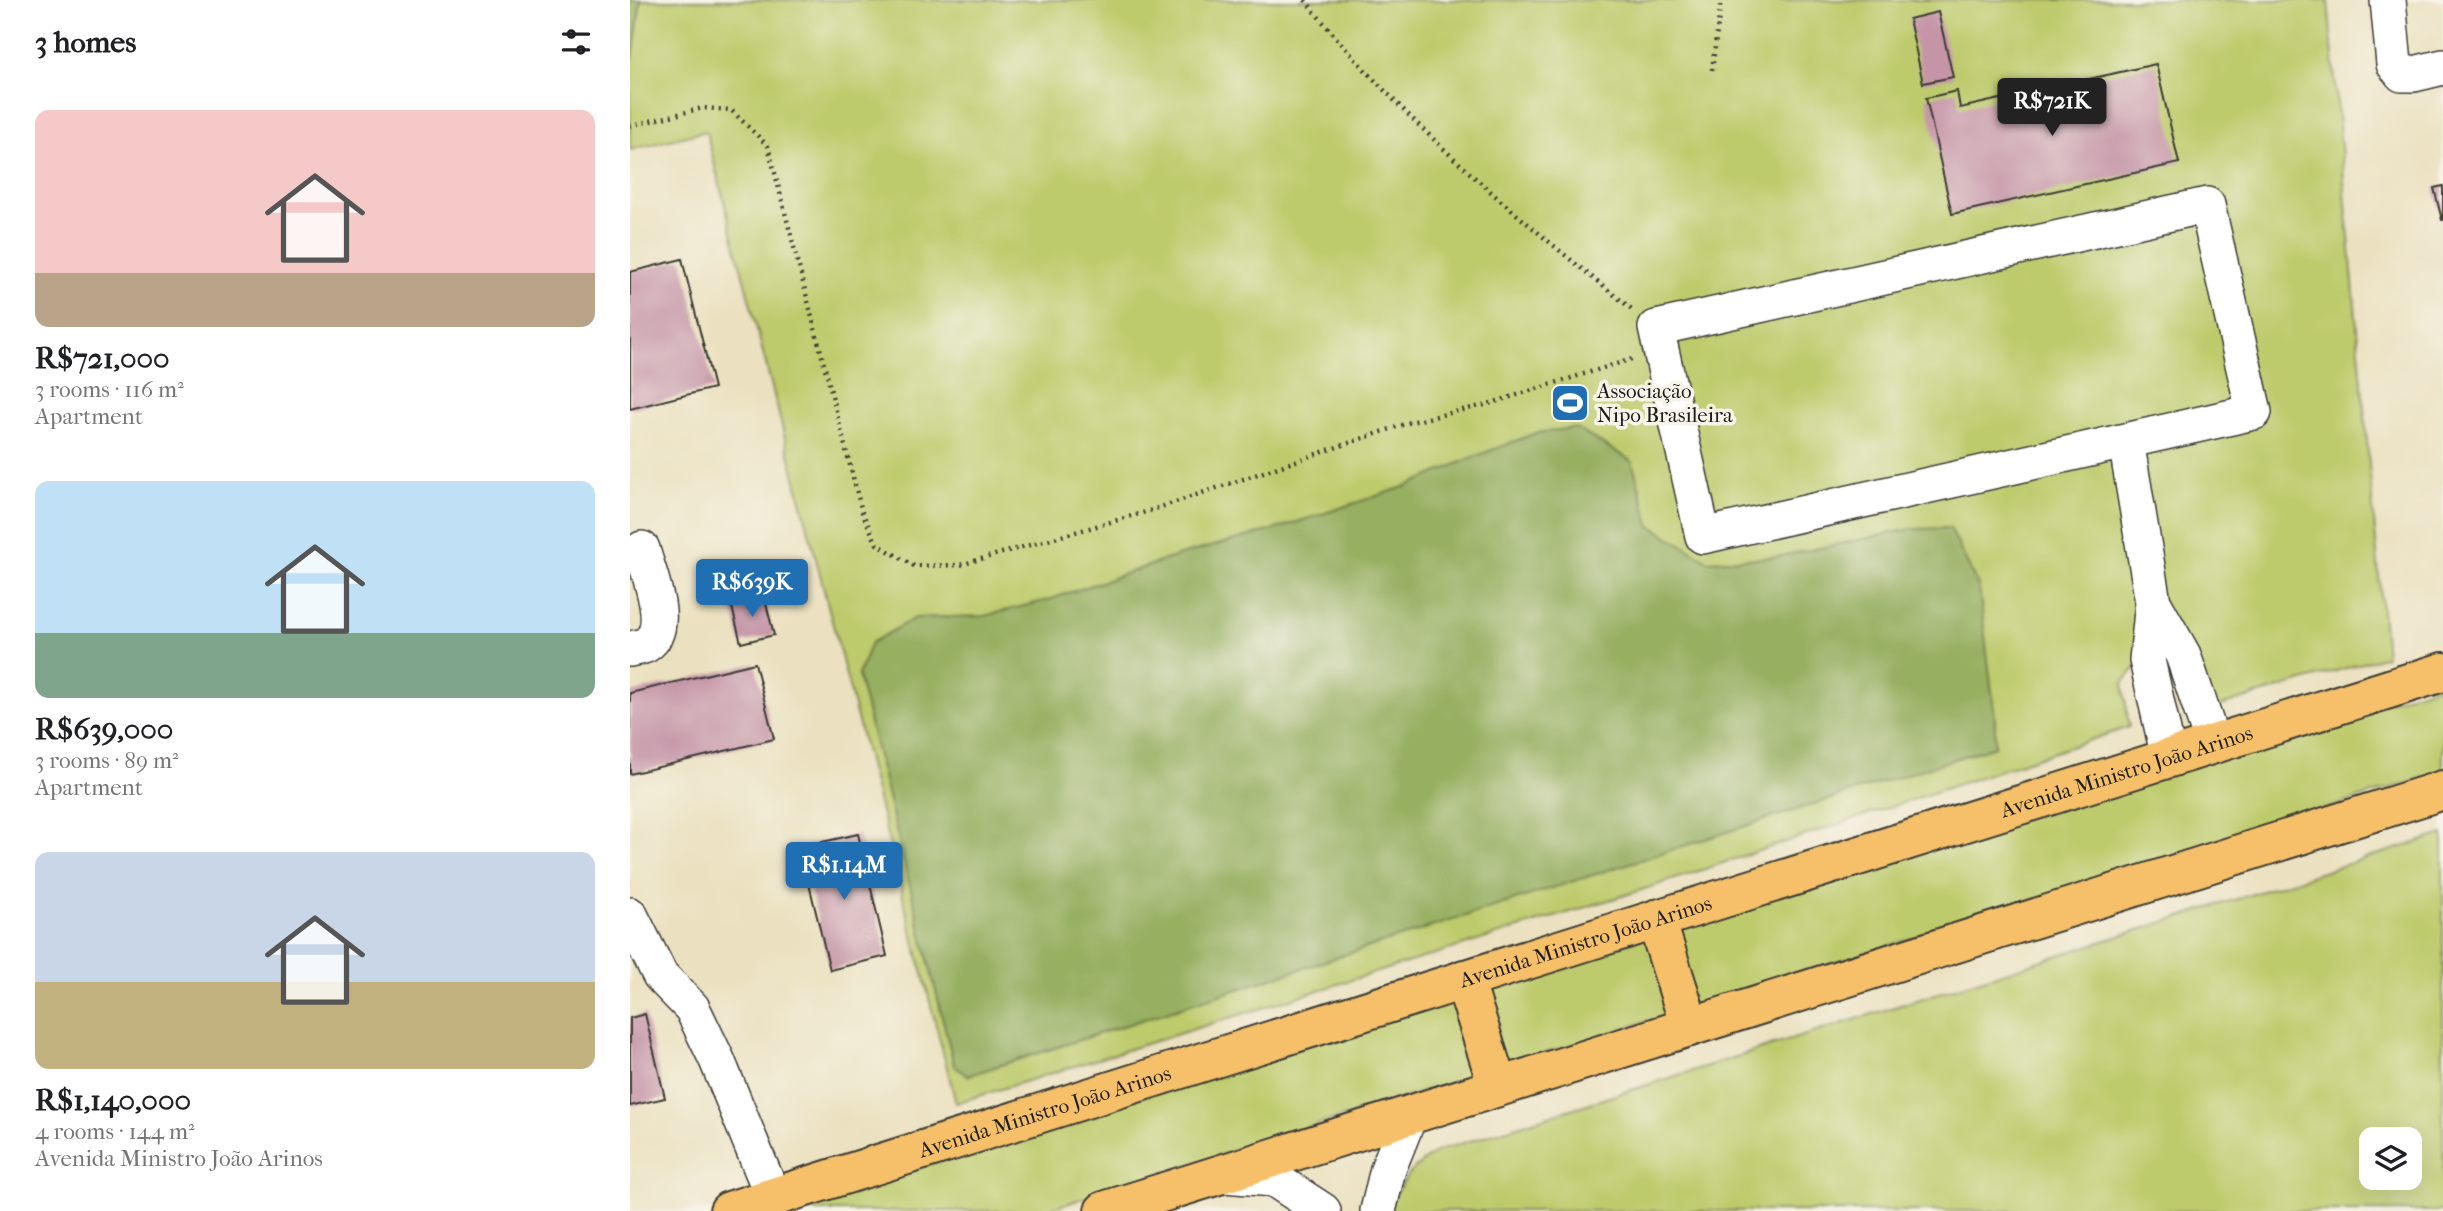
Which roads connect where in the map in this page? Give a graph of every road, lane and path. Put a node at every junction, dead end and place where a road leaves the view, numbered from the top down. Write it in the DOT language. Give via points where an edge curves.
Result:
graph roads {
  1 [pos="1721,0"];
  2 [pos="2388,0"];
  3 [pos="1305,1"];
  4 [pos="2443,67"];
  5 [pos="1712,70"];
  6 [pos="630,126"];
  7 [pos="1656,328"];
  8 [pos="2126,441"];
  9 [pos="642,549"];
  10 [pos="2153,603"];
  11 [pos="630,649"];
  12 [pos="2443,672"];
  13 [pos="2213,744"];
  14 [pos="2169,758"];
  15 [pos="2443,790"];
  16 [pos="630,915"];
  17 [pos="1656,919"];
  18 [pos="645,979"];
  19 [pos="1464,979"];
  20 [pos="1690,1027"];
  21 [pos="1498,1087"];
  22 [pos="1410,1114"];
  23 [pos="1221,1174"];
  24 [pos="773,1197"];
  25 [pos="729,1211"];
  26 [pos="1104,1211"];
  27 [pos="1323,1211"];
  28 [pos="1378,1211"];
  1 -- 5 [label="path"];
  2 -- 4 [label="street" via="2394,64 2402,74"];
  3 -- 7 [label="path" via="1377,85 1464,167 1532,230"];
  6 -- 7 [label="path" via="703,108 731,110 768,146 862,512 877,544 914,566 960,565 1124,518 1411,422 1485,405 1633,359"];
  7 -- 8 [label="street" via="1703,536"];
  7 -- 8 [label="street" via="2207,205 2254,412"];
  8 -- 10 [label="street"];
  9 -- 11 [label="street" via="660,618 647,644"];
  10 -- 13 [label="street" via="2183,655"];
  10 -- 14 [label="street" via="2147,660"];
  12 -- 13 [label="main road, Avenida Ministro João Arinos"];
  13 -- 14 [label="main road, Avenida Ministro João Arinos"];
  14 -- 17 [label="main road, Avenida Ministro João Arinos"];
  15 -- 20 [label="main road"];
  16 -- 18 [label="street"];
  17 -- 19 [label="main road, Avenida Ministro João Arinos"];
  17 -- 20 [label="main road"];
  18 -- 24 [label="street" via="692,1008"];
  19 -- 21 [label="main road"];
  19 -- 24 [label="main road, Avenida Ministro João Arinos"];
  20 -- 21 [label="main road"];
  21 -- 22 [label="main road"];
  22 -- 23 [label="main road"];
  22 -- 28 [label="street" via="1388,1169"];
  23 -- 26 [label="main road"];
  23 -- 27 [label="street" via="1273,1179"];
  24 -- 25 [label="main road, Avenida Ministro João Arinos"];
}
